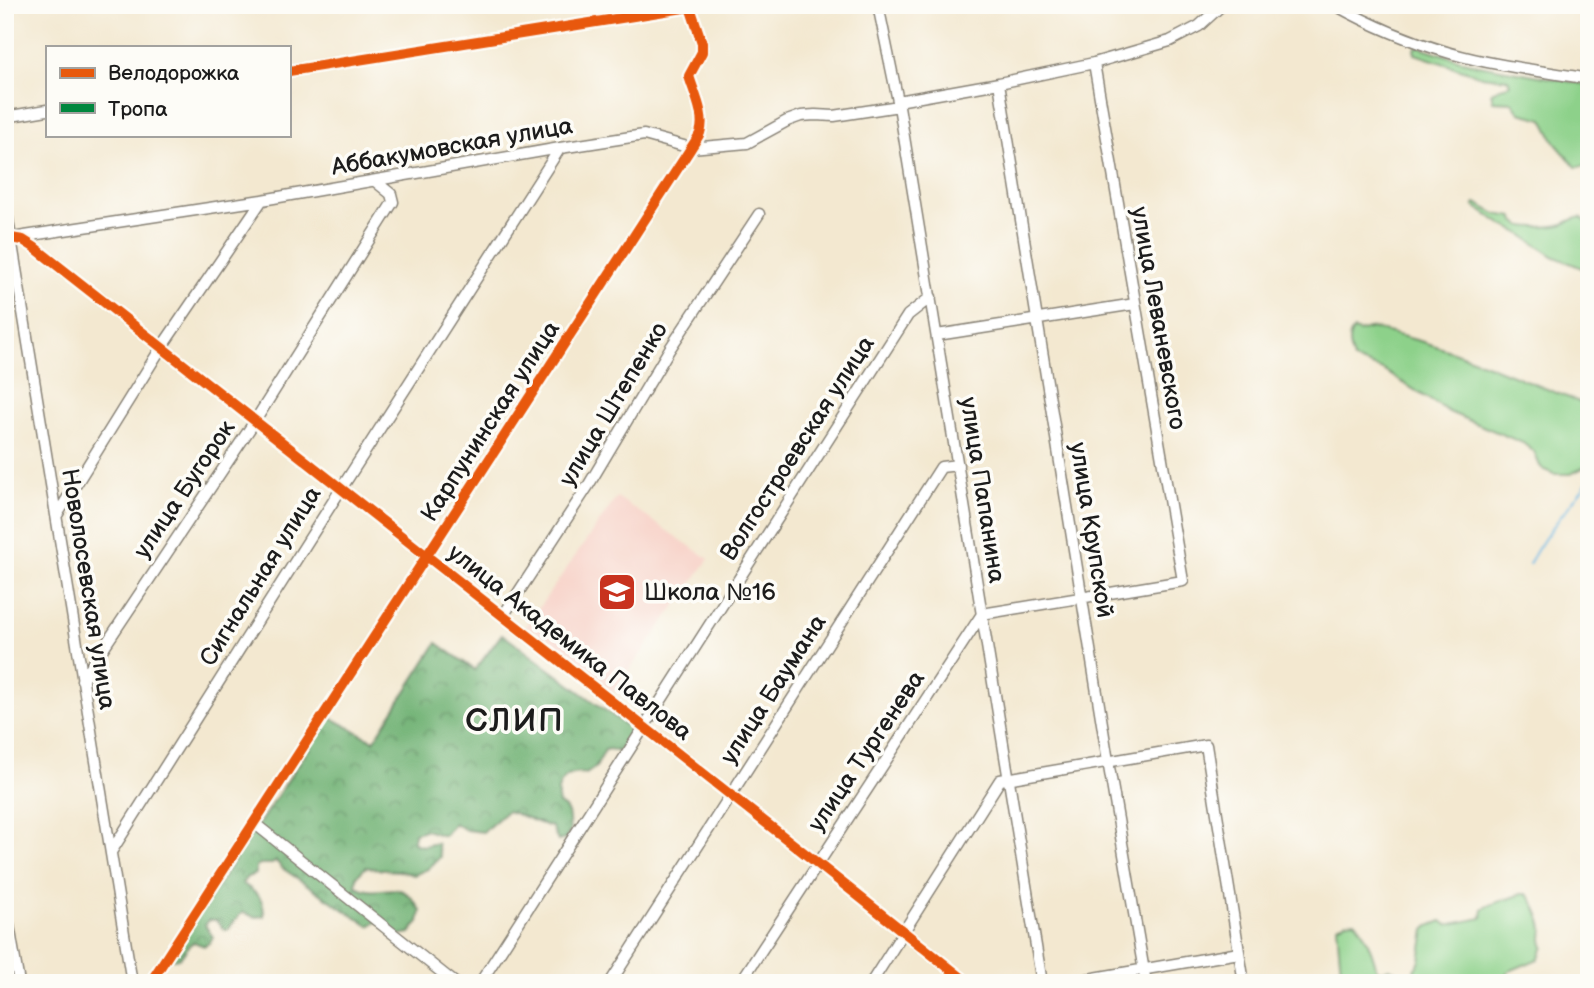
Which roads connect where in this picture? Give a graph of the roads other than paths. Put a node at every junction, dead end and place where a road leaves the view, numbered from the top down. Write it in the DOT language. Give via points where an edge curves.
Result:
graph roads {
  1 [pos="878,5"];
  2 [pos="1222,5"];
  3 [pos="1335,5"];
  4 [pos="1094,63"];
  5 [pos="290,71"];
  6 [pos="1589,79"];
  7 [pos="999,83"];
  8 [pos="899,103"];
  9 [pos="46,110"];
  10 [pos="5,117"];
  11 [pos="560,148"];
  12 [pos="691,148"];
  13 [pos="375,181"];
  14 [pos="262,200"];
  15 [pos="5,201"];
  16 [pos="759,214"];
  17 [pos="8,238"];
  18 [pos="931,297"];
  19 [pos="1135,304"];
  20 [pos="1037,319"];
  21 [pos="937,335"];
  22 [pos="161,348"];
  23 [pos="255,421"];
  24 [pos="958,465"];
  25 [pos="341,489"];
  26 [pos="57,515"];
  27 [pos="428,557"];
  28 [pos="1082,597"];
  29 [pos="982,614"];
  30 [pos="503,616"];
  31 [pos="82,680"];
  32 [pos="644,726"];
  33 [pos="1108,761"];
  34 [pos="1009,778"];
  35 [pos="730,794"];
  36 [pos="254,823"];
  37 [pos="111,852"];
  38 [pos="817,863"];
  39 [pos="5,902"];
  40 [pos="904,933"];
  41 [pos="1239,953"];
  42 [pos="1144,969"];
  43 [pos="19,983"];
  44 [pos="132,983"];
  45 [pos="150,983"];
  46 [pos="454,983"];
  47 [pos="480,983"];
  48 [pos="610,983"];
  49 [pos="740,983"];
  50 [pos="871,983"];
  51 [pos="968,983"];
  52 [pos="1042,983"];
  53 [pos="1065,983"];
  54 [pos="1146,983"];
  55 [pos="1244,983"];
  1 -- 8 [label="street, улица Папанина"];
  2 -- 4 [label="street, Аббакумовская улица" via="1199,26 1170,41"];
  3 -- 6 [label="street" via="1448,53"];
  4 -- 7 [label="street, Аббакумовская улица"];
  4 -- 19 [label="street, улица Леваневского"];
  5 -- 12 [label="street, Карпунинская улица" via="690,7 702,43 689,76 701,124"];
  7 -- 8 [label="street, Аббакумовская улица"];
  7 -- 20 [label="street, улица Крупской"];
  8 -- 12 [label="street, Аббакумовская улица" via="834,116 801,116 747,143"];
  8 -- 18 [label="street, улица Папанина"];
  9 -- 10 [label="street"];
  11 -- 12 [label="street, Аббакумовская улица" via="644,135"];
  11 -- 13 [label="street, Аббакумовская улица"];
  11 -- 25 [label="street, Сигнальная улица"];
  12 -- 27 [label="street, Карпунинская улица"];
  13 -- 14 [label="street, Аббакумовская улица"];
  13 -- 23 [label="street, улица Бугорок" via="391,194 393,202"];
  14 -- 17 [label="street, Аббакумовская улица"];
  14 -- 22 [label="street"];
  15 -- 17 [label="street, Новолосевская улица"];
  16 -- 30 [label="street, улица Штепенко"];
  17 -- 22 [label="street, улица Академика Павлова" via="34,247"];
  17 -- 26 [label="street, Новолосевская улица"];
  18 -- 21 [label="street, улица Папанина"];
  18 -- 32 [label="street, Волгостроевская улица" via="908,315"];
  19 -- 20 [label="street"];
  19 -- 28 [label="street, улица Леваневского" via="1183,581"];
  20 -- 21 [label="street"];
  20 -- 28 [label="street, улица Крупской"];
  21 -- 24 [label="street, улица Папанина"];
  22 -- 23 [label="street, улица Академика Павлова"];
  22 -- 26 [label="street"];
  23 -- 25 [label="street, улица Академика Павлова"];
  23 -- 31 [label="street, улица Бугорок"];
  24 -- 29 [label="street, улица Папанина"];
  24 -- 35 [label="street, улица Баумана" via="941,467"];
  25 -- 27 [label="street, улица Академика Павлова"];
  25 -- 37 [label="street, Сигнальная улица"];
  26 -- 31 [label="street, Новолосевская улица"];
  27 -- 30 [label="street, улица Академика Павлова"];
  27 -- 36 [label="street, Карпунинская улица"];
  28 -- 29 [label="street"];
  28 -- 33 [label="street, улица Крупской"];
  29 -- 34 [label="street, улица Папанина"];
  29 -- 38 [label="street, улица Тургенева"];
  30 -- 32 [label="street, улица Академика Павлова"];
  31 -- 37 [label="street, Новолосевская улица"];
  32 -- 35 [label="street, улица Академика Павлова"];
  32 -- 47 [label="street, Волгостроевская улица"];
  33 -- 34 [label="street"];
  33 -- 41 [label="street" via="1206,745"];
  33 -- 42 [label="street, улица Крупской"];
  34 -- 40 [label="street" via="1000,780"];
  34 -- 52 [label="street, улица Папанина"];
  35 -- 38 [label="street, улица Академика Павлова"];
  35 -- 48 [label="street, улица Баумана"];
  36 -- 45 [label="street, Карпунинская улица"];
  36 -- 46 [label="street"];
  37 -- 44 [label="street, Новолосевская улица"];
  38 -- 40 [label="street, улица Академика Павлова"];
  38 -- 49 [label="street, улица Тургенева"];
  39 -- 43 [label="street"];
  40 -- 50 [label="street"];
  40 -- 51 [label="street, улица Академика Павлова"];
  41 -- 42 [label="street"];
  41 -- 55 [label="street"];
  42 -- 53 [label="street"];
  42 -- 54 [label="street, улица Крупской"];
}
